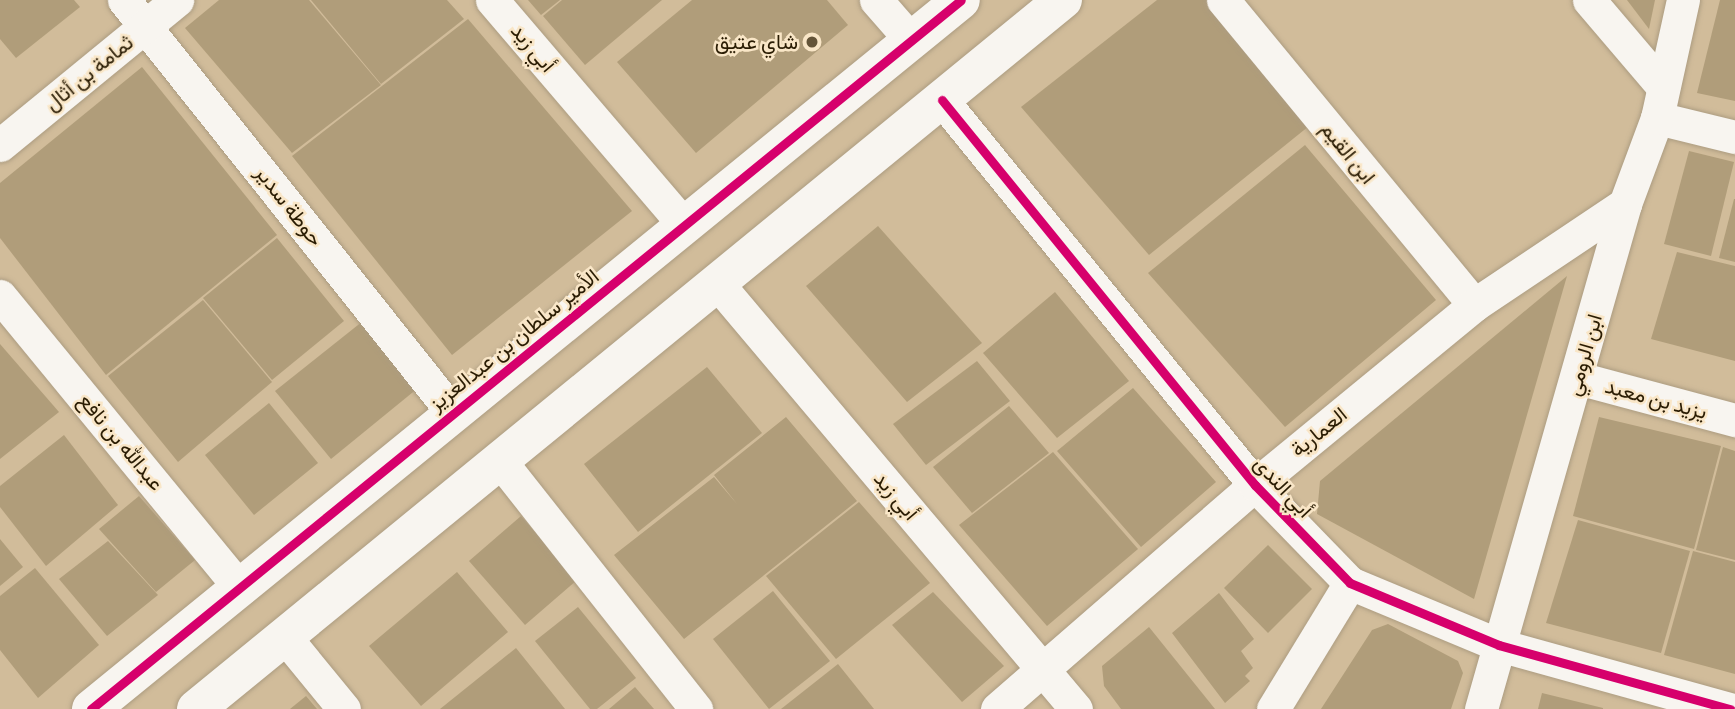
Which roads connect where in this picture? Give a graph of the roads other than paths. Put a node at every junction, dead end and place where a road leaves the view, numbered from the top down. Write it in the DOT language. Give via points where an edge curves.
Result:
graph roads {
  1 [pos="124,0"];
  2 [pos="177,0"];
  3 [pos="492,0"];
  4 [pos="876,0"];
  5 [pos="961,0"];
  6 [pos="1063,0"];
  7 [pos="1223,0"];
  8 [pos="1589,0"];
  9 [pos="1683,0"];
  10 [pos="146,26"];
  11 [pos="911,40"];
  12 [pos="942,100"];
  13 [pos="1660,103"];
  14 [pos="1735,137"];
  15 [pos="0,145"];
  16 [pos="1625,204"];
  17 [pos="683,224"];
  18 [pos="717,283"];
  19 [pos="0,296"];
  20 [pos="1474,305"];
  21 [pos="1578,378"];
  22 [pos="453,413"];
  23 [pos="1735,421"];
  24 [pos="501,463"];
  25 [pos="1255,485"];
  26 [pos="1350,583"];
  27 [pos="241,589"];
  28 [pos="285,637"];
  29 [pos="1499,645"];
  30 [pos="1043,672"];
  31 [pos="91,709"];
  32 [pos="196,709"];
  33 [pos="344,709"];
  34 [pos="696,709"];
  35 [pos="997,709"];
  36 [pos="1076,709"];
  37 [pos="1273,709"];
  38 [pos="1481,709"];
  39 [pos="1730,709"];
  1 -- 10 [label="street, حوطة سدير"];
  2 -- 10 [label="street, ثمامة بن أثال"];
  3 -- 17 [label="street, أبي زيد"];
  4 -- 11 [label="street"];
  5 -- 11 [label="street, الأمير سلطان بن عبدالعزيز"];
  6 -- 12 [label="street"];
  7 -- 20 [label="street, ابن القيم"];
  8 -- 13 [label="street"];
  9 -- 13 [label="street, ابن الرومي"];
  10 -- 15 [label="street, ثمامة بن أثال"];
  10 -- 22 [label="street, حوطة سدير"];
  11 -- 17 [label="street, الأمير سلطان بن عبدالعزيز"];
  12 -- 18 [label="street"];
  12 -- 25 [label="street, أبي الندى"];
  13 -- 14 [label="street"];
  13 -- 16 [label="street, ابن الرومي"];
  16 -- 20 [label="street, العمارية"];
  16 -- 21 [label="street, ابن الرومي"];
  17 -- 22 [label="street, الأمير سلطان بن عبدالعزيز"];
  18 -- 24 [label="street"];
  18 -- 30 [label="street, أبي زيد"];
  19 -- 27 [label="street, عبدالله بن نافع"];
  20 -- 25 [label="street, العمارية"];
  21 -- 23 [label="street, يزيد بن معبد"];
  21 -- 29 [label="street, ابن الرومي"];
  22 -- 27 [label="street, الأمير سلطان بن عبدالعزيز"];
  24 -- 28 [label="street"];
  24 -- 34 [label="street"];
  25 -- 26 [label="street, أبي الندى"];
  25 -- 30 [label="street, العمارية"];
  26 -- 29 [label="street, أبي الندى"];
  26 -- 37 [label="street"];
  27 -- 31 [label="street, الأمير سلطان بن عبدالعزيز"];
  28 -- 32 [label="street"];
  28 -- 33 [label="street"];
  29 -- 38 [label="street, ابن الرومي"];
  29 -- 39 [label="street, أبي الندى"];
  30 -- 35 [label="street, العمارية"];
  30 -- 36 [label="street, أبي زيد"];
}
